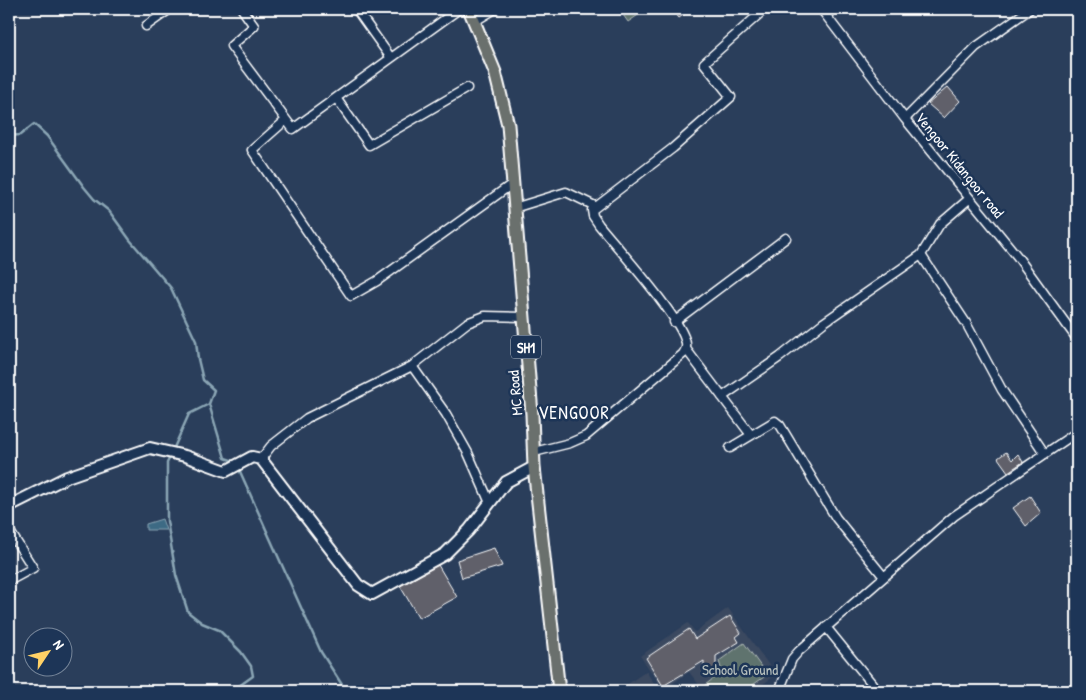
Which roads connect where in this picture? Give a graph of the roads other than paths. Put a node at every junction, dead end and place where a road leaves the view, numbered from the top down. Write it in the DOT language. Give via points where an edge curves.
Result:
graph roads {
  1 [pos="170,9"];
  2 [pos="242,9"];
  3 [pos="356,9"];
  4 [pos="459,9"];
  5 [pos="469,9"];
  6 [pos="494,9"];
  7 [pos="765,9"];
  8 [pos="822,9"];
  9 [pos="1030,9"];
  10 [pos="475,21"];
  11 [pos="146,26"];
  12 [pos="391,58"];
  13 [pos="468,88"];
  14 [pos="336,98"];
  15 [pos="905,118"];
  16 [pos="286,120"];
  17 [pos="512,184"];
  18 [pos="969,199"];
  19 [pos="595,206"];
  20 [pos="514,208"];
  21 [pos="786,238"];
  22 [pos="921,255"];
  23 [pos="523,317"];
  24 [pos="674,322"];
  25 [pos="1077,339"];
  26 [pos="686,349"];
  27 [pos="412,366"];
  28 [pos="722,398"];
  29 [pos="1077,432"];
  30 [pos="751,435"];
  31 [pos="730,448"];
  32 [pos="534,452"];
  33 [pos="1045,454"];
  34 [pos="261,459"];
  35 [pos="534,467"];
  36 [pos="490,503"];
  37 [pos="9,506"];
  38 [pos="9,530"];
  39 [pos="884,577"];
  40 [pos="9,581"];
  41 [pos="826,627"];
  42 [pos="559,691"];
  43 [pos="779,691"];
  44 [pos="878,691"];
  1 -- 11 [label="street"];
  2 -- 16 [label="street" via="254,26 231,46"];
  3 -- 12 [label="street"];
  4 -- 12 [label="street"];
  5 -- 10 [label="main road, MC Road / SH1"];
  6 -- 10 [label="street"];
  7 -- 19 [label="street" via="704,63 731,98 673,148"];
  8 -- 15 [label="street, Vengoor Kidangoor road"];
  9 -- 15 [label="street" via="976,47"];
  10 -- 17 [label="main road, MC Road / SH1" via="501,92 508,125"];
  12 -- 14 [label="street"];
  13 -- 14 [label="street" via="369,144"];
  14 -- 16 [label="street" via="293,129"];
  15 -- 18 [label="street, Vengoor Kidangoor road"];
  16 -- 17 [label="street" via="252,150 350,296 377,281"];
  17 -- 20 [label="main road, MC Road / SH1"];
  18 -- 22 [label="street" via="940,224"];
  18 -- 25 [label="street, Vengoor Kidangoor road" via="1017,256"];
  19 -- 20 [label="street" via="566,192"];
  19 -- 24 [label="street" via="593,216 599,225 651,287"];
  20 -- 23 [label="main road, MC Road / SH1"];
  21 -- 24 [label="street"];
  22 -- 28 [label="street"];
  22 -- 33 [label="street" via="966,323 1002,390"];
  23 -- 27 [label="street" via="485,316 467,323"];
  23 -- 32 [label="main road, MC Road / SH1"];
  24 -- 26 [label="street" via="686,342"];
  26 -- 28 [label="street"];
  26 -- 32 [label="street" via="586,436"];
  27 -- 34 [label="street" via="307,418 271,446"];
  27 -- 36 [label="street" via="446,414"];
  28 -- 30 [label="street"];
  29 -- 33 [label="street"];
  30 -- 31 [label="street"];
  30 -- 39 [label="street" via="775,421 780,425 836,518"];
  32 -- 35 [label="main road, MC Road / SH1"];
  33 -- 39 [label="street" via="954,516"];
  34 -- 36 [label="street" via="358,585 372,594 444,554"];
  34 -- 37 [label="street" via="252,457 226,471 192,458 150,448 67,477"];
  35 -- 36 [label="street" via="506,482"];
  35 -- 42 [label="main road, MC Road / SH1"];
  38 -- 40 [label="street" via="33,568"];
  39 -- 41 [label="street"];
  41 -- 43 [label="street" via="792,659"];
  41 -- 44 [label="street"];
}
